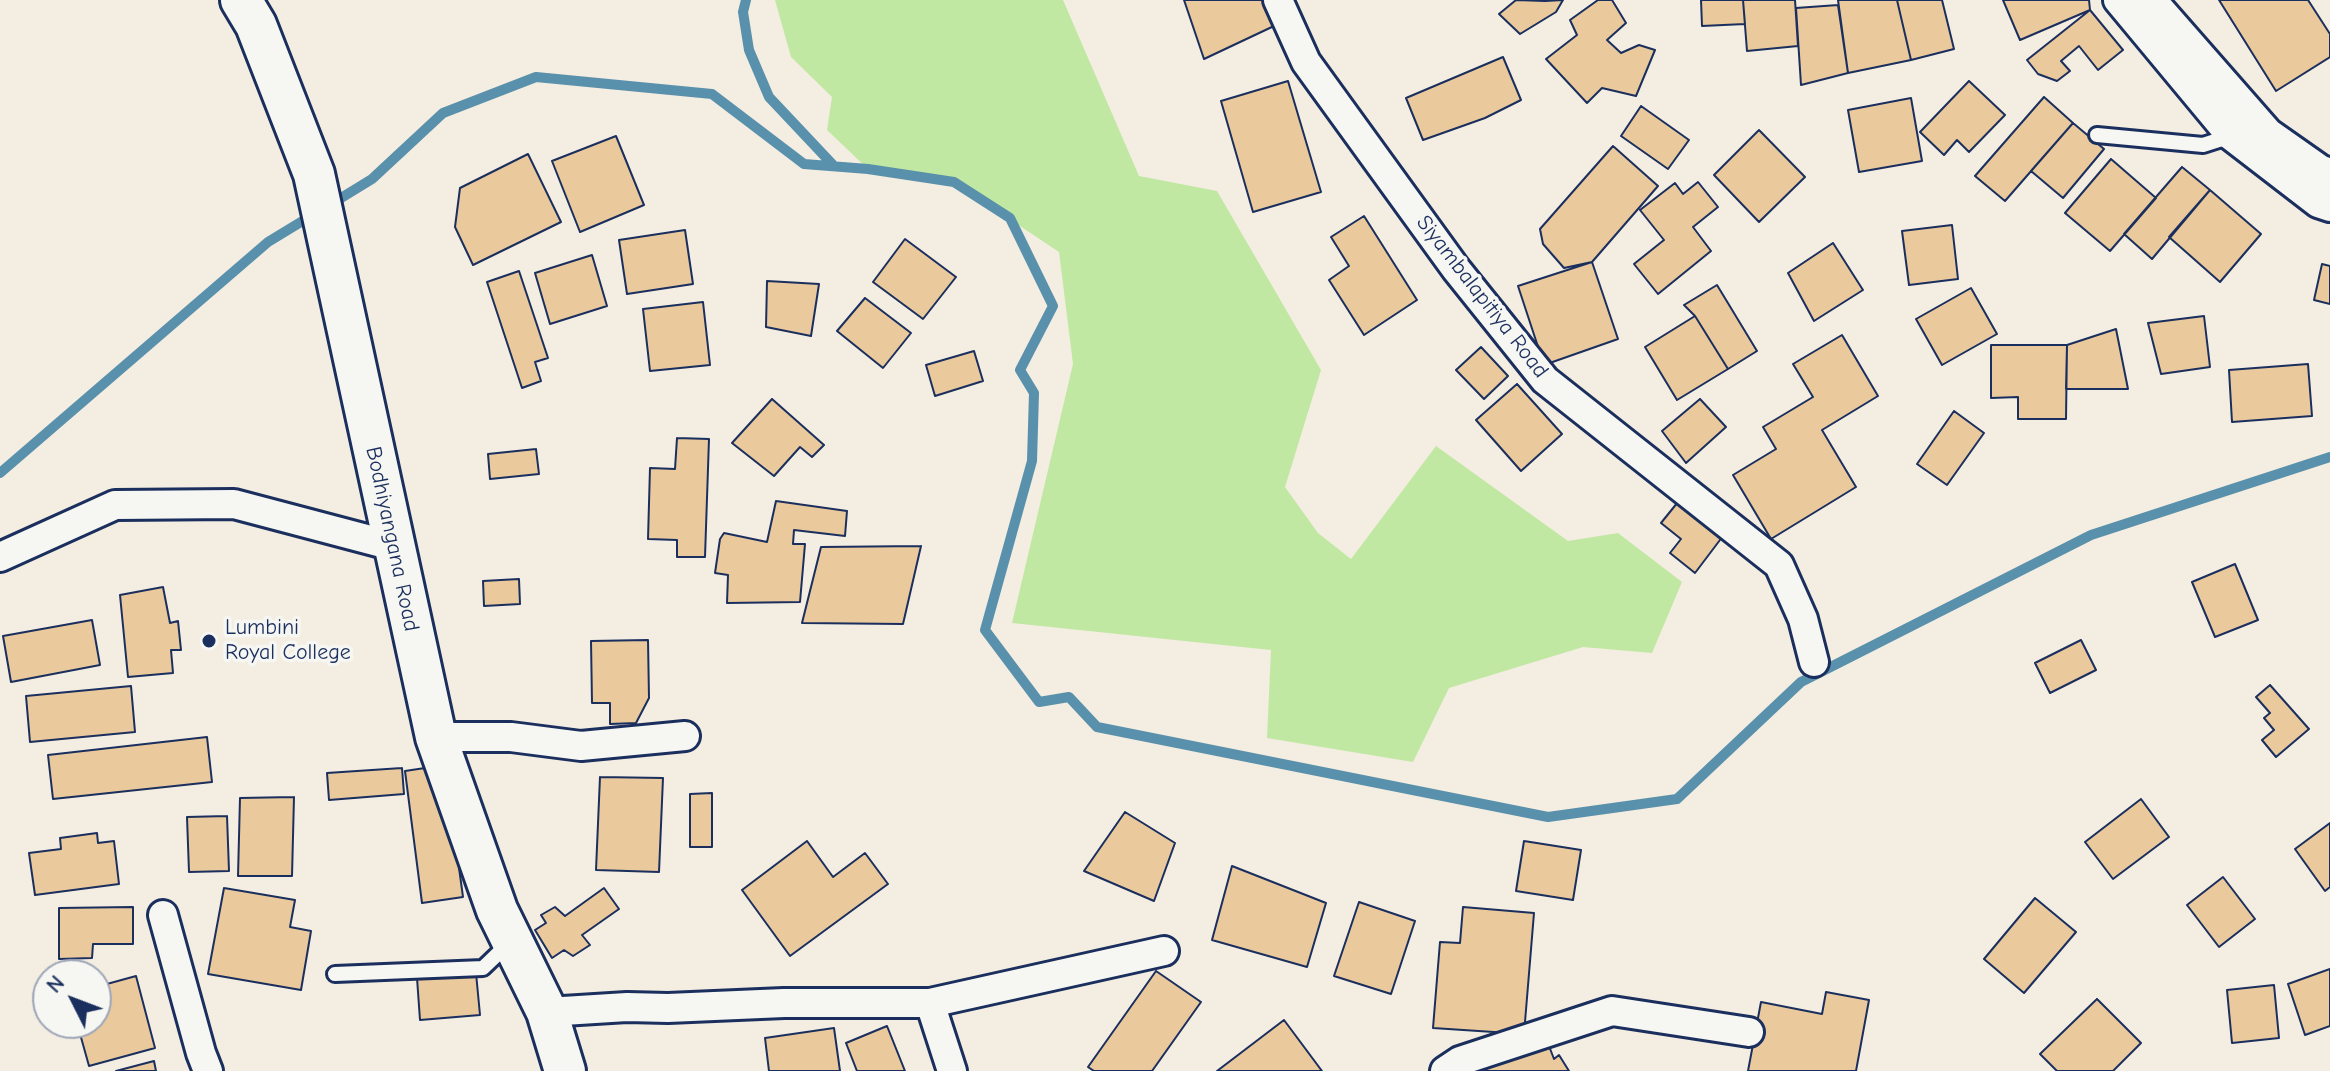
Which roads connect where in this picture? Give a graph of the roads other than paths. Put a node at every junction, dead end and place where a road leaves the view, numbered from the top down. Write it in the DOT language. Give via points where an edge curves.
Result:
graph roads {
  1 [pos="241,0"];
  2 [pos="1278,0"];
  3 [pos="2118,0"];
  4 [pos="2144,0"];
  5 [pos="2097,135"];
  6 [pos="2231,136"];
  7 [pos="2330,179"];
  8 [pos="2330,207"];
  9 [pos="393,546"];
  10 [pos="0,557"];
  11 [pos="1814,662"];
  12 [pos="685,736"];
  13 [pos="436,737"];
  14 [pos="163,915"];
  15 [pos="512,939"];
  16 [pos="1164,951"];
  17 [pos="335,974"];
  18 [pos="930,1003"];
  19 [pos="547,1012"];
  20 [pos="1749,1032"];
  21 [pos="208,1071"];
  22 [pos="565,1071"];
  23 [pos="952,1071"];
  24 [pos="1445,1071"];
  1 -- 9 [label="street, Bodhiyangana Road" via="256,25 314,174"];
  2 -- 11 [label="street, Siyambalapitiya Road" via="1306,62 1456,269 1545,380 1779,565 1803,619"];
  3 -- 6 [label="street"];
  4 -- 7 [label="street" via="2264,137"];
  5 -- 6 [label="lane" via="2203,145"];
  6 -- 8 [label="street"];
  9 -- 10 [label="street" via="234,504 115,505"];
  9 -- 13 [label="street, Bodhiyangana Road"];
  12 -- 13 [label="street" via="581,746 511,737"];
  13 -- 15 [label="street, Bodhiyangana Road"];
  14 -- 21 [label="street"];
  15 -- 17 [label="lane" via="483,968"];
  15 -- 19 [label="street, Bodhiyangana Road"];
  16 -- 18 [label="street"];
  18 -- 19 [label="street"];
  18 -- 23 [label="street"];
  19 -- 22 [label="street, Bodhiyangana Road"];
  20 -- 24 [label="street" via="1612,1011 1460,1061"];
}
